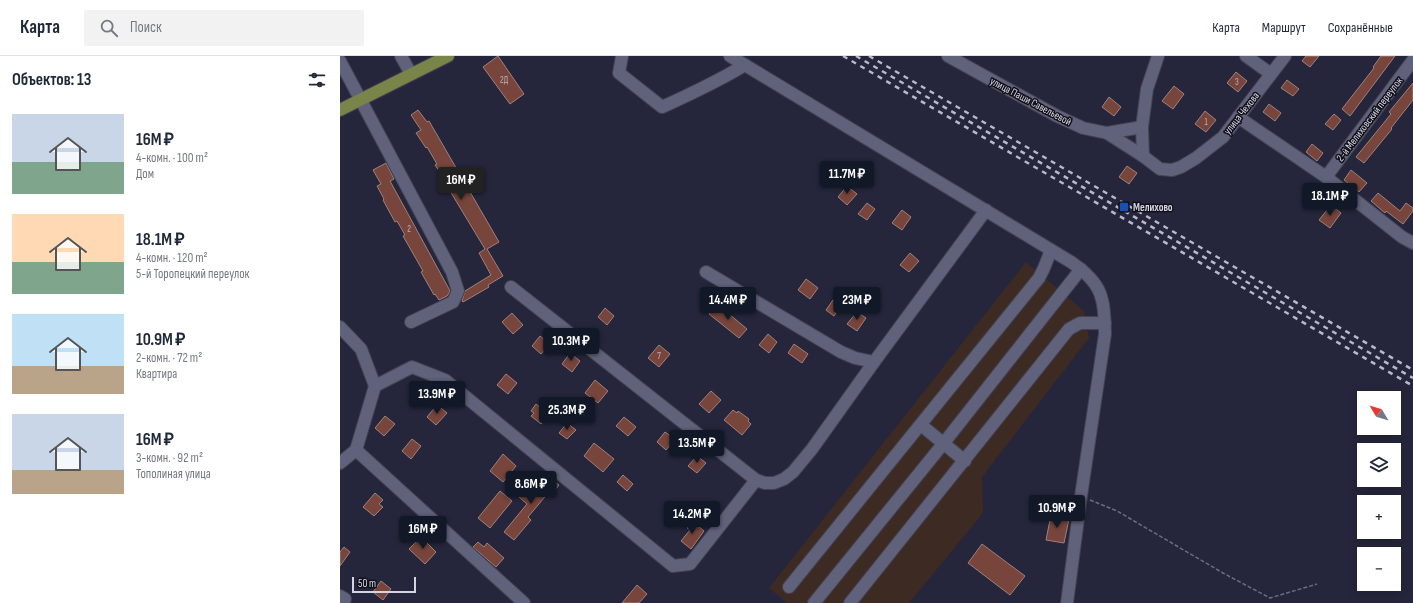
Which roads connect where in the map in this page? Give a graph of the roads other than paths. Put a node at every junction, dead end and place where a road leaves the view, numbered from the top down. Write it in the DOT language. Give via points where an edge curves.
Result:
graph roads {
  1 [pos="401,56"];
  2 [pos="448,56"];
  3 [pos="622,56"];
  4 [pos="730,56"];
  5 [pos="948,56"];
  6 [pos="1158,56"];
  7 [pos="1246,56"];
  8 [pos="1285,56"];
  9 [pos="1413,60"];
  10 [pos="340,61"];
  11 [pos="744,64"];
  12 [pos="411,74"];
  13 [pos="1271,74"];
  14 [pos="360,100"];
  15 [pos="340,110"];
  16 [pos="1238,117"];
  17 [pos="1142,127"];
  18 [pos="1107,133"];
  19 [pos="1143,156"];
  20 [pos="1326,177"];
  21 [pos="986,210"];
  22 [pos="1413,243"];
  23 [pos="1051,250"];
  24 [pos="1082,269"];
  25 [pos="706,272"];
  26 [pos="511,287"];
  27 [pos="411,322"];
  28 [pos="1105,323"];
  29 [pos="340,327"];
  30 [pos="874,362"];
  31 [pos="375,386"];
  32 [pos="921,425"];
  33 [pos="943,444"];
  34 [pos="356,450"];
  35 [pos="965,461"];
  36 [pos="340,462"];
  37 [pos="756,480"];
  38 [pos="789,587"];
  39 [pos="524,603"];
  40 [pos="814,603"];
  41 [pos="850,603"];
  42 [pos="1067,603"];
  1 -- 12 [label="street"];
  2 -- 12 [label="main road"];
  3 -- 11 [label="street" via="619,73 662,107 722,79"];
  4 -- 11 [label="street"];
  5 -- 18 [label="street, улица Паши Савельевой" via="1057,116 1083,128"];
  6 -- 17 [label="street" via="1147,89"];
  7 -- 13 [label="street"];
  8 -- 13 [label="street, улица Чехова"];
  9 -- 20 [label="street, 2-й Мелиховский переулок"];
  10 -- 14 [label="street"];
  11 -- 21 [label="street"];
  12 -- 14 [label="main road"];
  13 -- 16 [label="street, улица Чехова"];
  14 -- 15 [label="main road"];
  14 -- 27 [label="street" via="452,272 458,291 453,302"];
  16 -- 19 [label="street, улица Чехова" via="1223,137 1196,158 1172,170 1160,169"];
  16 -- 20 [label="street"];
  17 -- 18 [label="street, улица Паши Савельевой"];
  17 -- 19 [label="street"];
  18 -- 19 [label="street, улица Чехова"];
  20 -- 22 [label="street"];
  21 -- 23 [label="street"];
  21 -- 30 [label="street"];
  23 -- 24 [label="street"];
  23 -- 32 [label="street" via="1039,278"];
  24 -- 28 [label="street" via="1090,276 1102,296"];
  24 -- 33 [label="street"];
  25 -- 30 [label="street" via="841,352"];
  26 -- 37 [label="street"];
  28 -- 35 [label="street" via="1080,324 1069,329"];
  28 -- 42 [label="street"];
  29 -- 31 [label="street" via="361,349"];
  30 -- 37 [label="street" via="793,472 774,483"];
  31 -- 34 [label="street"];
  31 -- 37 [label="street" via="412,367 445,380 673,566 690,564"];
  32 -- 33 [label="street"];
  32 -- 38 [label="street"];
  33 -- 35 [label="street"];
  33 -- 40 [label="street"];
  34 -- 36 [label="street"];
  34 -- 39 [label="street"];
  35 -- 41 [label="street"];
}
